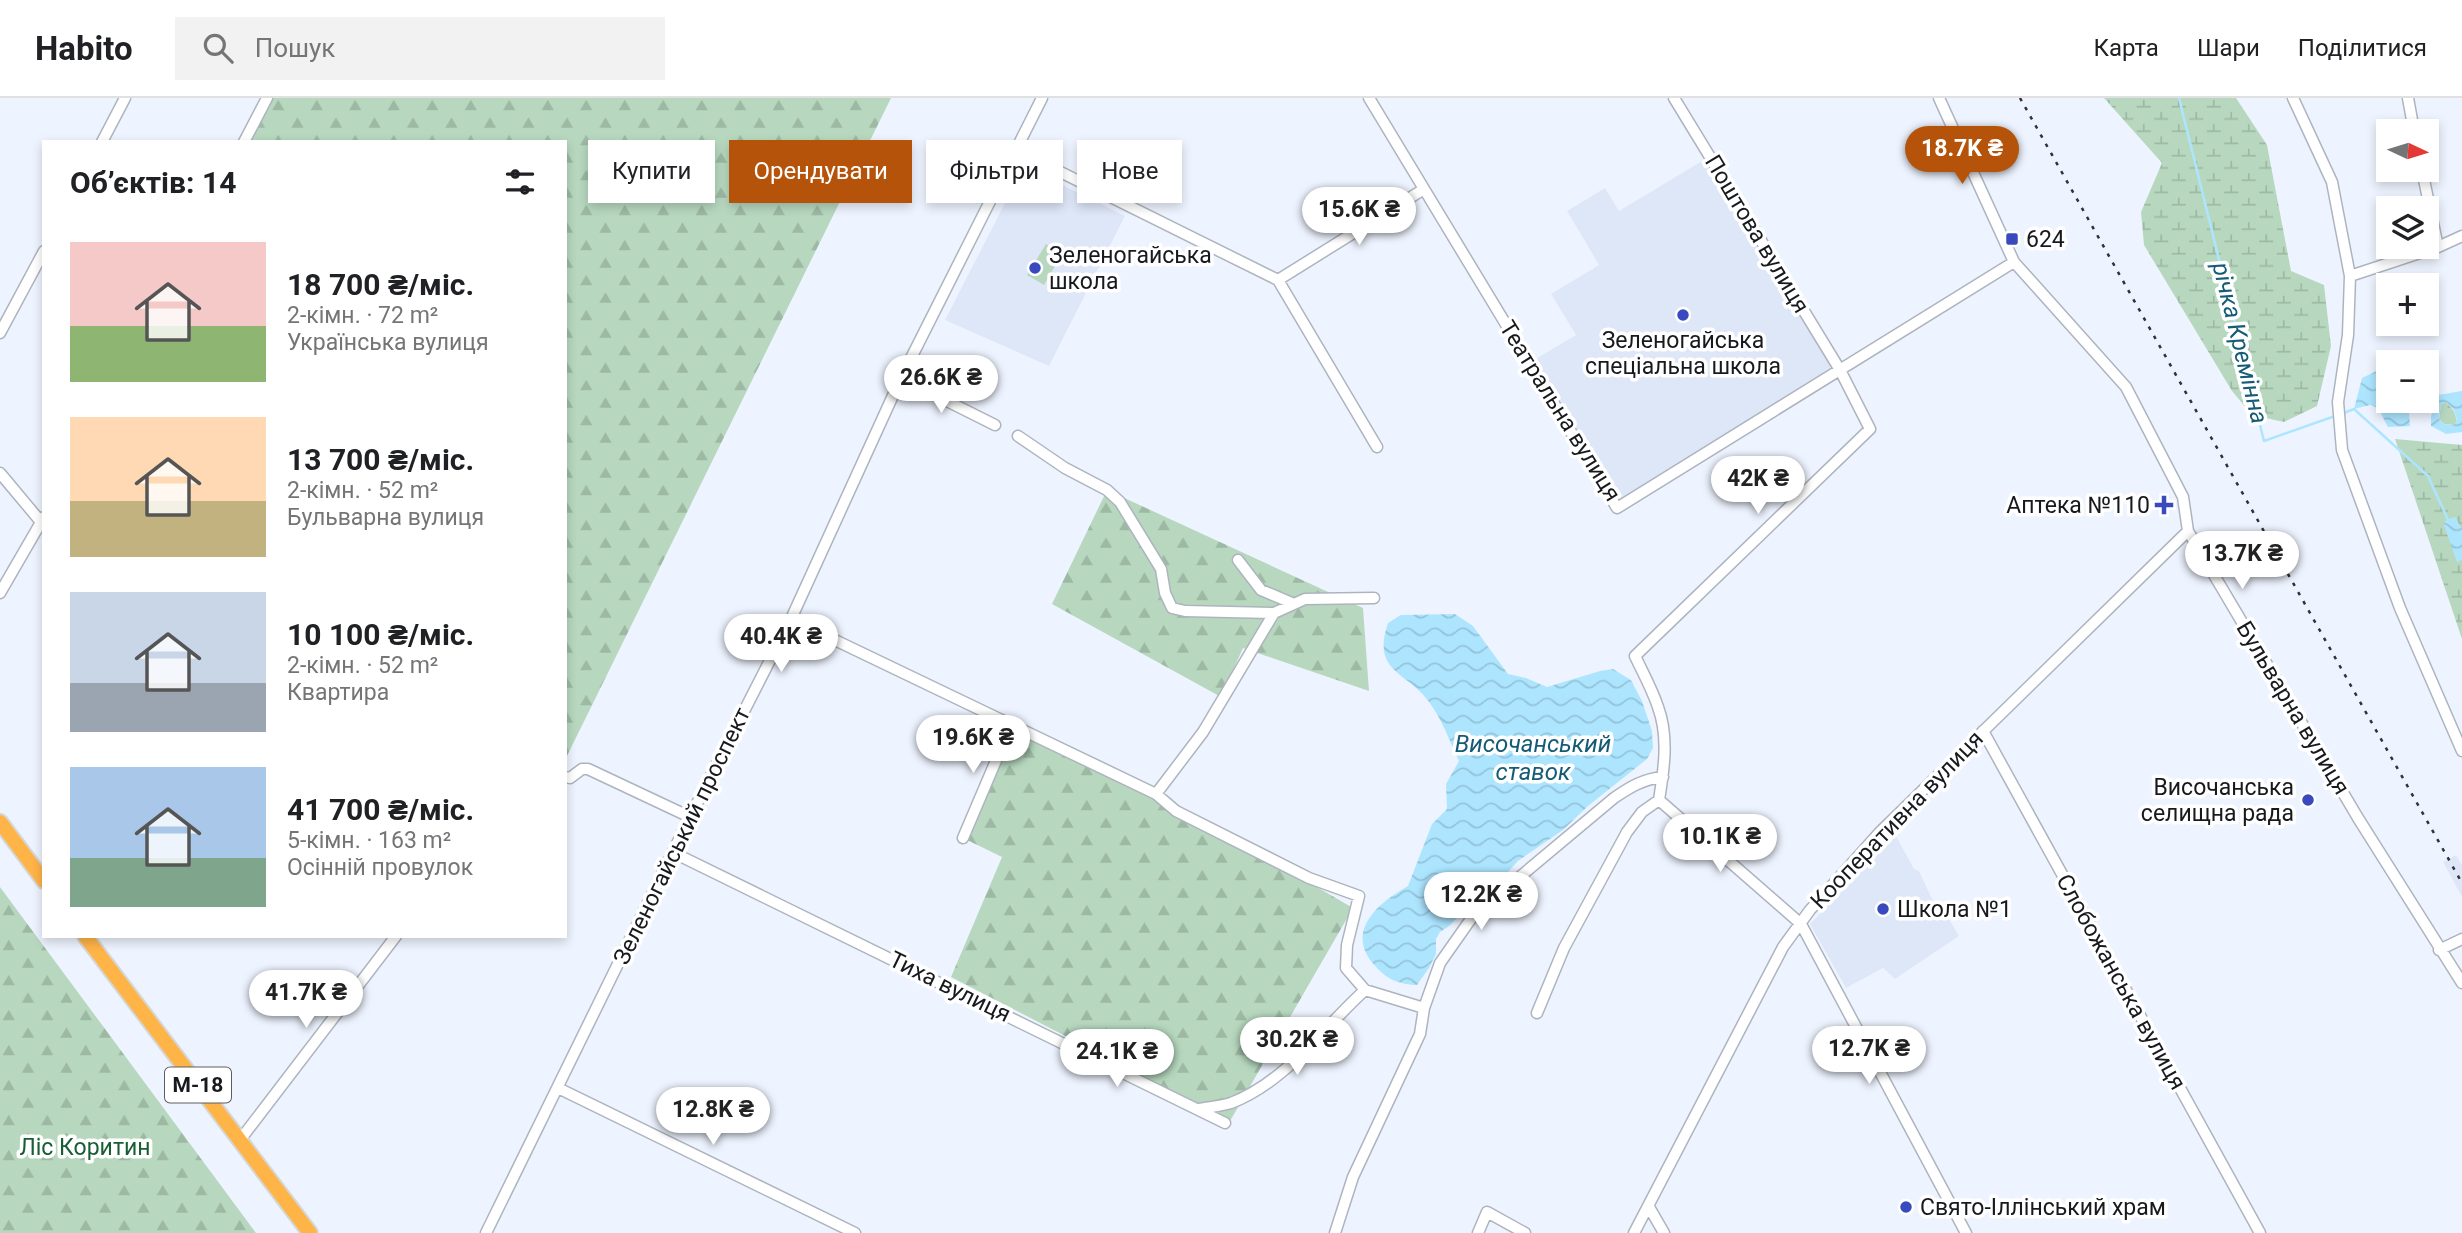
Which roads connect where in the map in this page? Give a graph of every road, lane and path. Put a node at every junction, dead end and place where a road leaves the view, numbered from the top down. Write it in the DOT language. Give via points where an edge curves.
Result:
graph roads {
  1 [pos="125,98"];
  2 [pos="267,98"];
  3 [pos="1042,98"];
  4 [pos="1369,98"];
  5 [pos="1674,98"];
  6 [pos="1939,98"];
  7 [pos="2293,98"];
  8 [pos="2408,98"];
  9 [pos="2412,119"];
  10 [pos="103,140"];
  11 [pos="245,140"];
  12 [pos="1021,140"];
  13 [pos="1063,172"];
  14 [pos="1424,189"];
  15 [pos="989,203"];
  16 [pos="2462,236"];
  17 [pos="2439,247"];
  18 [pos="42,255"];
  19 [pos="2402,259"];
  20 [pos="2014,262"];
  21 [pos="2350,276"];
  22 [pos="1278,280"];
  23 [pos="0,333"];
  24 [pos="1840,370"];
  25 [pos="901,378"];
  26 [pos="995,425"];
  27 [pos="1018,436"];
  28 [pos="1377,447"];
  29 [pos="0,473"];
  30 [pos="42,520"];
  31 [pos="2188,531"];
  32 [pos="1238,560"];
  33 [pos="0,593"];
  34 [pos="1374,598"];
  35 [pos="1292,603"];
  36 [pos="1273,613"];
  37 [pos="791,619"];
  38 [pos="1012,723"];
  39 [pos="1983,731"];
  40 [pos="2462,751"];
  41 [pos="567,777"];
  42 [pos="1663,777"];
  43 [pos="1156,794"];
  44 [pos="1658,800"];
  45 [pos="690,817"];
  46 [pos="0,822"];
  47 [pos="963,838"];
  48 [pos="674,853"];
  49 [pos="42,878"];
  50 [pos="1801,924"];
  51 [pos="88,938"];
  52 [pos="394,938"];
  53 [pos="2462,939"];
  54 [pos="2440,950"];
  55 [pos="2462,983"];
  56 [pos="1365,990"];
  57 [pos="1424,1008"];
  58 [pos="1537,1013"];
  59 [pos="558,1088"];
  60 [pos="1198,1109"];
  61 [pos="1225,1123"];
  62 [pos="240,1140"];
  63 [pos="1649,1207"];
  64 [pos="310,1233"];
  65 [pos="486,1233"];
  66 [pos="855,1233"];
  67 [pos="1335,1233"];
  68 [pos="1478,1233"];
  69 [pos="1525,1233"];
  70 [pos="1634,1233"];
  71 [pos="1664,1233"];
  72 [pos="1966,1233"];
  73 [pos="2260,1233"];
  1 -- 10 [label="street"];
  2 -- 11 [label="street"];
  3 -- 12 [label="street, Зеленогайський проспект"];
  4 -- 14 [label="street, Театральна вулиця"];
  5 -- 24 [label="street, Поштова вулиця"];
  6 -- 20 [label="street, Бульварна вулиця"];
  7 -- 21 [label="street" via="2332,182"];
  8 -- 9 [label="street"];
  13 -- 22 [label="street"];
  14 -- 22 [label="street"];
  14 -- 24 [label="street, Театральна вулиця" via="1617,508"];
  15 -- 25 [label="street, Зеленогайський проспект"];
  16 -- 17 [label="street"];
  18 -- 23 [label="street"];
  19 -- 21 [label="street"];
  20 -- 24 [label="street, Театральна вулиця"];
  20 -- 31 [label="street, Бульварна вулиця" via="2126,387 2183,497"];
  21 -- 40 [label="street" via="2338,415 2342,450 2379,556"];
  22 -- 28 [label="street"];
  24 -- 42 [label="street, Поштова вулиця" via="1870,429 1635,656 1659,709 1665,741"];
  25 -- 26 [label="street"];
  25 -- 37 [label="street, Зеленогайський проспект"];
  27 -- 36 [label="street" via="1120,502 1161,569 1172,608"];
  29 -- 30 [label="street"];
  30 -- 33 [label="street"];
  31 -- 39 [label="street, Кооперативна вулиця"];
  31 -- 54 [label="street, Бульварна вулиця"];
  32 -- 35 [label="street" via="1261,590"];
  34 -- 35 [label="street"];
  35 -- 36 [label="street"];
  36 -- 43 [label="street" via="1203,732"];
  37 -- 38 [label="street"];
  37 -- 45 [label="street, Зеленогайський проспект"];
  38 -- 43 [label="street"];
  38 -- 47 [label="street"];
  39 -- 50 [label="street, Кооперативна вулиця" via="1879,834"];
  39 -- 73 [label="street, Слобожанська вулиця"];
  41 -- 45 [label="street" via="588,769"];
  42 -- 44 [label="street"];
  42 -- 57 [label="street" via="1634,784 1614,798 1473,916 1440,963"];
  43 -- 56 [label="street" via="1176,811 1309,877 1359,896 1346,968"];
  44 -- 50 [label="street"];
  44 -- 58 [label="street" via="1627,832 1564,948"];
  45 -- 48 [label="street, Зеленогайський проспект"];
  46 -- 49 [label="highway"];
  48 -- 59 [label="street, Зеленогайський проспект"];
  48 -- 60 [label="street, Тиха вулиця"];
  50 -- 63 [label="street, Кооперативна вулиця" via="1783,947"];
  50 -- 72 [label="street"];
  51 -- 62 [label="highway, М-18"];
  52 -- 62 [label="street"];
  53 -- 54 [label="street"];
  54 -- 55 [label="street, Бульварна вулиця"];
  56 -- 57 [label="street"];
  56 -- 60 [label="street" via="1305,1050 1255,1091 1230,1103"];
  57 -- 67 [label="street" via="1420,1034 1353,1177"];
  59 -- 65 [label="street, Зеленогайський проспект"];
  59 -- 66 [label="street"];
  60 -- 61 [label="street, Тиха вулиця"];
  62 -- 64 [label="highway, М-18"];
  63 -- 70 [label="street, Кооперативна вулиця"];
  63 -- 71 [label="street"];
  68 -- 69 [label="street" via="1487,1212"];
}
